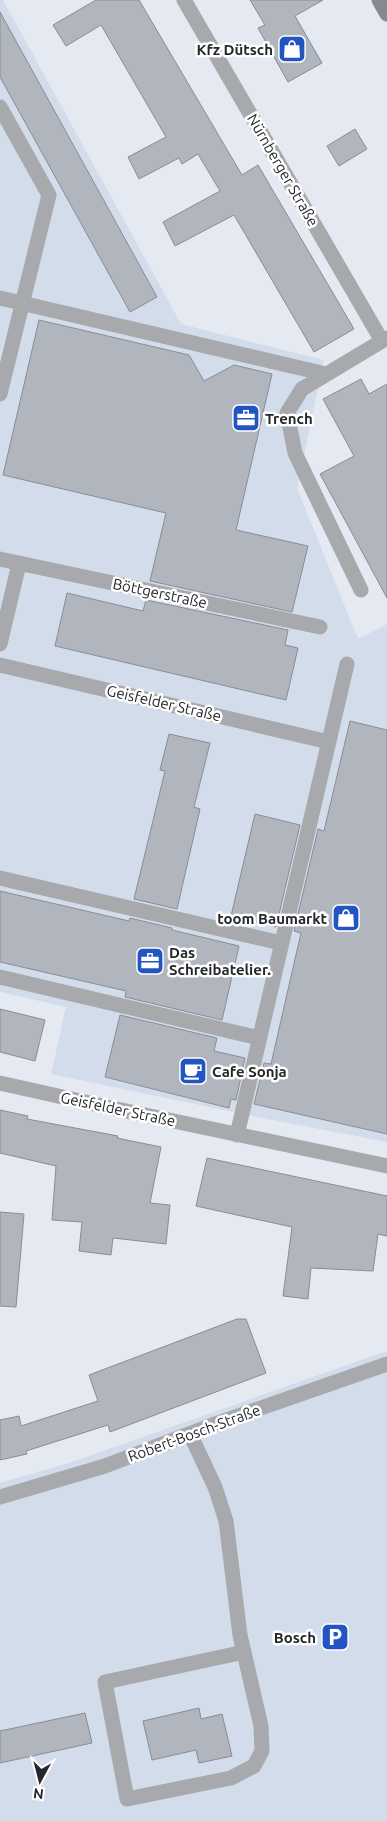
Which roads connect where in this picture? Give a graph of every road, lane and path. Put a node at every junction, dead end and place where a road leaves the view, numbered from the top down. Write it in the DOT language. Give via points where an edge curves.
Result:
graph roads {
  1 [pos="184,0"];
  2 [pos="379,0"];
  3 [pos="387,14"];
  4 [pos="0,108"];
  5 [pos="0,298"];
  6 [pos="21,303"];
  7 [pos="385,339"];
  8 [pos="326,374"];
  9 [pos="0,394"];
  10 [pos="0,560"];
  11 [pos="18,564"];
  12 [pos="362,590"];
  13 [pos="320,627"];
  14 [pos="0,644"];
  15 [pos="347,664"];
  16 [pos="0,665"];
  17 [pos="329,742"];
  18 [pos="0,878"];
  19 [pos="281,943"];
  20 [pos="0,977"];
  21 [pos="260,1038"];
  22 [pos="0,1083"];
  23 [pos="237,1134"];
  24 [pos="387,1166"];
  25 [pos="387,1364"];
  26 [pos="190,1434"];
  27 [pos="0,1498"];
  28 [pos="244,1652"];
  1 -- 7 [label="street, Nürnberger Straße"];
  2 -- 3 [label="street"];
  4 -- 6 [label="street" via="48,195"];
  5 -- 6 [label="street"];
  6 -- 8 [label="street"];
  6 -- 9 [label="street"];
  7 -- 8 [label="street, Nürnberger Straße"];
  8 -- 12 [label="street, Nürnberger Straße" via="302,389 286,413 295,453"];
  10 -- 11 [label="street, Böttgerstraße"];
  11 -- 13 [label="street, Böttgerstraße"];
  11 -- 14 [label="street"];
  15 -- 17 [label="street"];
  16 -- 17 [label="street, Geisfelder Straße"];
  17 -- 19 [label="street"];
  18 -- 19 [label="street"];
  19 -- 21 [label="street"];
  20 -- 21 [label="street"];
  21 -- 23 [label="street"];
  22 -- 23 [label="street, Geisfelder Straße"];
  23 -- 24 [label="street, Geisfelder Straße"];
  25 -- 26 [label="street, Robert-Bosch-Straße"];
  26 -- 27 [label="street, Robert-Bosch-Straße" via="105,1466"];
  26 -- 28 [label="street" via="226,1521"];
  28 -- 28 [label="street" via="261,1726 262,1751 254,1766 231,1778 127,1799 105,1682"];
}
